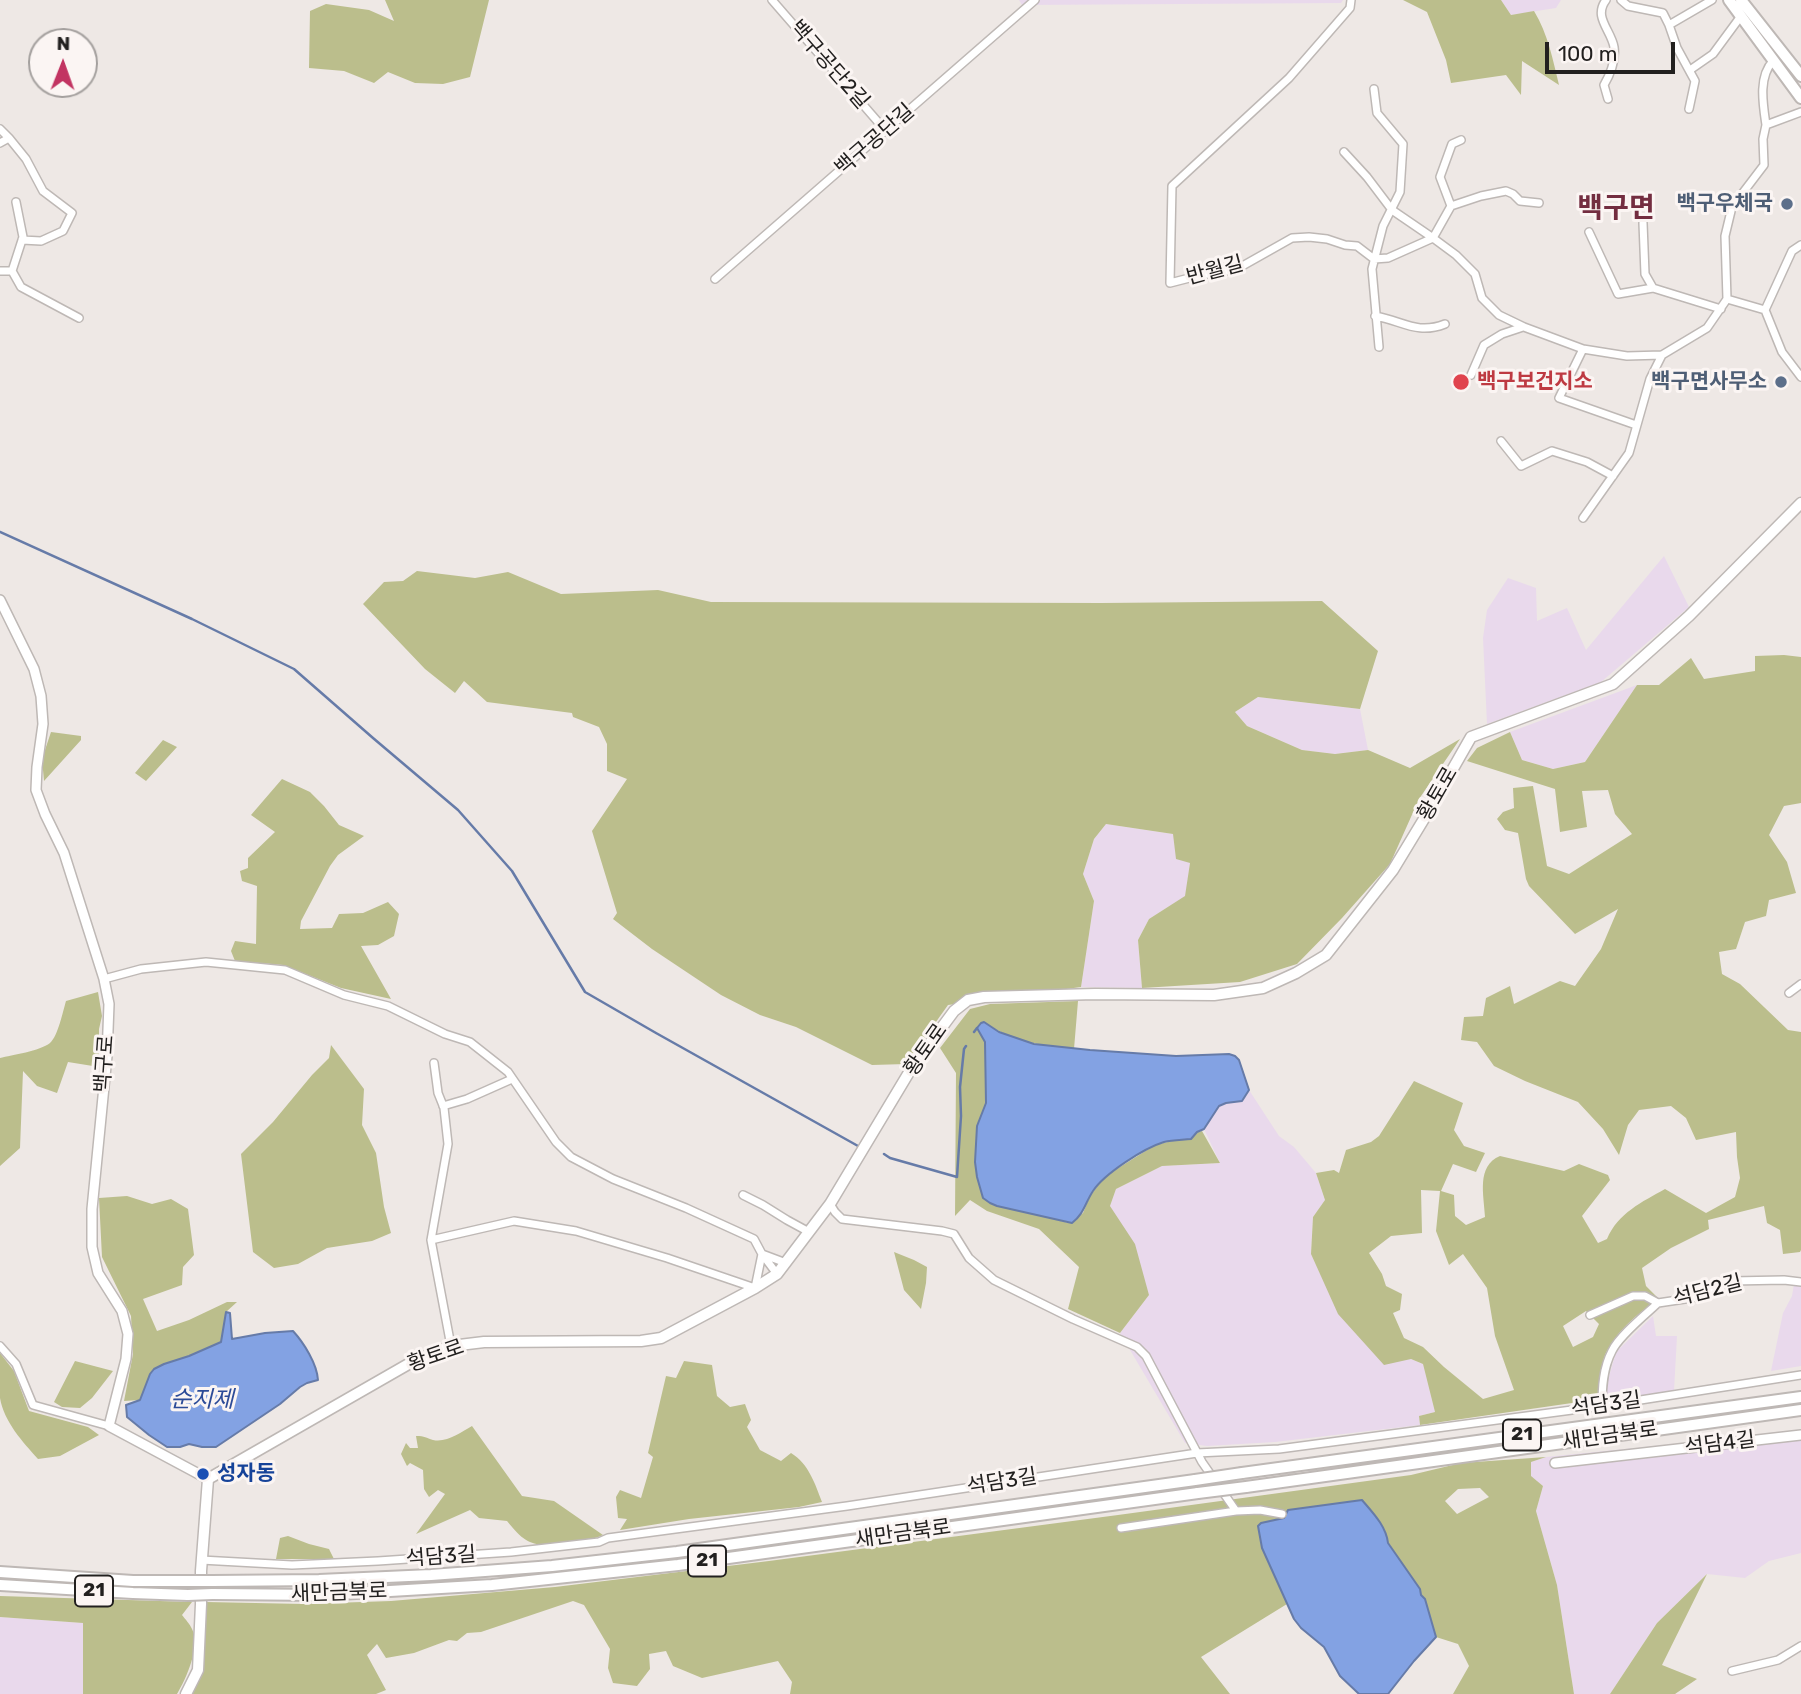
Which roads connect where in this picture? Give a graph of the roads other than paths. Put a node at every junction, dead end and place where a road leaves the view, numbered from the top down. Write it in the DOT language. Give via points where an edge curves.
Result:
graph roads {
  1 [pos="772,0"];
  2 [pos="1035,0"];
  3 [pos="1351,0"];
  4 [pos="1606,0"];
  5 [pos="1621,0"];
  6 [pos="1712,0"];
  7 [pos="1730,0"];
  8 [pos="1741,0"];
  9 [pos="1741,16"];
  10 [pos="1669,25"];
  11 [pos="1773,61"];
  12 [pos="1690,71"];
  13 [pos="1801,76"];
  14 [pos="1374,89"];
  15 [pos="1801,98"];
  16 [pos="1608,99"];
  17 [pos="1689,109"];
  18 [pos="1801,112"];
  19 [pos="1766,125"];
  20 [pos="0,130"];
  21 [pos="885,130"];
  22 [pos="9,138"];
  23 [pos="1461,140"];
  24 [pos="0,143"];
  25 [pos="1344,152"];
  26 [pos="16,202"];
  27 [pos="1539,203"];
  28 [pos="1451,206"];
  29 [pos="1392,209"];
  30 [pos="1643,223"];
  31 [pos="1589,232"];
  32 [pos="1433,238"];
  33 [pos="22,240"];
  34 [pos="1801,245"];
  35 [pos="1374,259"];
  36 [pos="0,271"];
  37 [pos="12,271"];
  38 [pos="715,279"];
  39 [pos="1653,288"];
  40 [pos="1727,299"];
  41 [pos="1721,309"];
  42 [pos="1765,310"];
  43 [pos="1375,316"];
  44 [pos="79,318"];
  45 [pos="1445,324"];
  46 [pos="1524,327"];
  47 [pos="1379,347"];
  48 [pos="1583,349"];
  49 [pos="1662,355"];
  50 [pos="1471,375"];
  51 [pos="1801,377"];
  52 [pos="1636,425"];
  53 [pos="1501,441"];
  54 [pos="1613,476"];
  55 [pos="1801,503"];
  56 [pos="1583,518"];
  57 [pos="0,600"];
  58 [pos="104,979"];
  59 [pos="1801,984"];
  60 [pos="1789,993"];
  61 [pos="434,1063"];
  62 [pos="512,1079"];
  63 [pos="443,1106"];
  64 [pos="743,1195"];
  65 [pos="830,1203"];
  66 [pos="809,1232"];
  67 [pos="431,1240"];
  68 [pos="762,1254"];
  69 [pos="786,1263"];
  70 [pos="777,1274"];
  71 [pos="1801,1282"];
  72 [pos="755,1288"];
  73 [pos="1658,1303"];
  74 [pos="1590,1315"];
  75 [pos="0,1346"];
  76 [pos="451,1346"];
  77 [pos="1801,1376"];
  78 [pos="1801,1397"];
  79 [pos="1602,1406"];
  80 [pos="1801,1410"];
  81 [pos="109,1426"];
  82 [pos="1801,1435"];
  83 [pos="1197,1453"];
  84 [pos="1555,1463"];
  85 [pos="208,1479"];
  86 [pos="1236,1511"];
  87 [pos="1282,1514"];
  88 [pos="1121,1528"];
  89 [pos="201,1560"];
  90 [pos="0,1572"];
  91 [pos="0,1585"];
  92 [pos="1801,1646"];
  93 [pos="1732,1671"];
  94 [pos="186,1694"];
  1 -- 21 [label="street, 백구공단2길"];
  2 -- 21 [label="street, 백구공단길"];
  3 -- 35 [label="street, 반월길" via="1350,8 1289,78 1172,186 1170,282 1237,269 1292,237 1357,246"];
  4 -- 16 [label="street" via="1601,14 1614,50 1612,72 1604,85"];
  5 -- 10 [label="street" via="1628,6 1663,13"];
  6 -- 10 [label="street"];
  7 -- 9 [label="main road"];
  8 -- 13 [label="main road"];
  9 -- 11 [label="main road"];
  9 -- 12 [label="street" via="1713,54"];
  10 -- 12 [label="street"];
  11 -- 15 [label="main road"];
  11 -- 19 [label="street" via="1767,68 1762,96"];
  12 -- 17 [label="street" via="1695,81"];
  14 -- 29 [label="street" via="1377,113 1403,144 1400,192"];
  18 -- 19 [label="street"];
  19 -- 40 [label="street" via="1764,165 1732,207 1725,236"];
  20 -- 22 [label="street"];
  21 -- 38 [label="street, 백구공단길"];
  22 -- 24 [label="street"];
  22 -- 33 [label="street" via="43,191 72,213 63,231 41,241"];
  23 -- 28 [label="street" via="1452,144 1440,177"];
  25 -- 29 [label="street"];
  26 -- 33 [label="street"];
  27 -- 28 [label="street" via="1520,201 1506,191"];
  28 -- 32 [label="street"];
  29 -- 32 [label="street"];
  29 -- 35 [label="street"];
  30 -- 39 [label="street" via="1645,274"];
  31 -- 39 [label="street" via="1618,294"];
  32 -- 35 [label="street" via="1388,258"];
  32 -- 46 [label="street" via="1475,274 1482,298 1499,315"];
  33 -- 37 [label="street"];
  34 -- 42 [label="street" via="1792,251"];
  35 -- 43 [label="street"];
  36 -- 37 [label="street"];
  37 -- 44 [label="street" via="21,287"];
  39 -- 41 [label="street"];
  40 -- 41 [label="street"];
  40 -- 42 [label="street"];
  41 -- 49 [label="street" via="1707,328"];
  42 -- 51 [label="street" via="1782,352"];
  43 -- 45 [label="street" via="1431,330"];
  43 -- 47 [label="street"];
  46 -- 48 [label="street"];
  46 -- 50 [label="street" via="1484,345"];
  48 -- 49 [label="street" via="1627,356"];
  48 -- 52 [label="street" via="1559,398"];
  49 -- 52 [label="street"];
  52 -- 54 [label="street" via="1629,453"];
  53 -- 54 [label="street" via="1521,466 1552,451 1587,461"];
  54 -- 56 [label="street"];
  55 -- 65 [label="main road, 황토로" via="1689,616 1613,684 1471,737 1393,870 1326,955 1263,988 1214,995 984,996 968,1000 954,1011 911,1069"];
  57 -- 58 [label="street, 백구로" via="34,669 41,696 36,790 64,853"];
  58 -- 62 [label="street" via="141,969 206,962 285,970 470,1041"];
  58 -- 81 [label="street, 백구로" via="109,1004 107,1056 92,1247 98,1273 122,1311 128,1334"];
  59 -- 60 [label="street"];
  61 -- 63 [label="street"];
  62 -- 63 [label="street"];
  62 -- 68 [label="street" via="571,1157 754,1239"];
  63 -- 67 [label="street" via="448,1144"];
  64 -- 66 [label="street"];
  65 -- 66 [label="main road, 황토로"];
  65 -- 83 [label="street" via="842,1219 954,1234 969,1258 994,1280 1137,1347"];
  66 -- 69 [label="main road, 황토로"];
  67 -- 72 [label="street" via="514,1221 576,1231"];
  67 -- 76 [label="street"];
  68 -- 69 [label="street"];
  68 -- 70 [label="street"];
  68 -- 72 [label="street"];
  69 -- 70 [label="main road, 황토로"];
  70 -- 72 [label="main road, 황토로"];
  71 -- 73 [label="street, 석담2길" via="1732,1281 1698,1297"];
  72 -- 76 [label="main road, 황토로" via="661,1338"];
  73 -- 74 [label="street, 석담2길" via="1633,1296"];
  73 -- 79 [label="street, 석담2길" via="1612,1350 1602,1384"];
  75 -- 81 [label="street" via="16,1364 33,1405"];
  76 -- 85 [label="main road, 황토로" via="412,1362"];
  77 -- 79 [label="street, 석담3길"];
  78 -- 90 [label="main road, 새만금북로 / 21, bridge" via="552,1566 320,1580 134,1581"];
  79 -- 83 [label="street, 석담3길" via="1279,1449"];
  80 -- 91 [label="main road, 새만금북로 / 21, bridge" via="678,1565 492,1585 322,1595 188,1595"];
  81 -- 85 [label="street"];
  82 -- 84 [label="street, 석담4길"];
  83 -- 86 [label="street"];
  83 -- 89 [label="street, 석담3길" via="510,1552 292,1565"];
  85 -- 89 [label="main road"];
  86 -- 87 [label="street"];
  86 -- 88 [label="street"];
  89 -- 94 [label="main road" via="198,1670"];
  92 -- 93 [label="street" via="1778,1660"];
}
